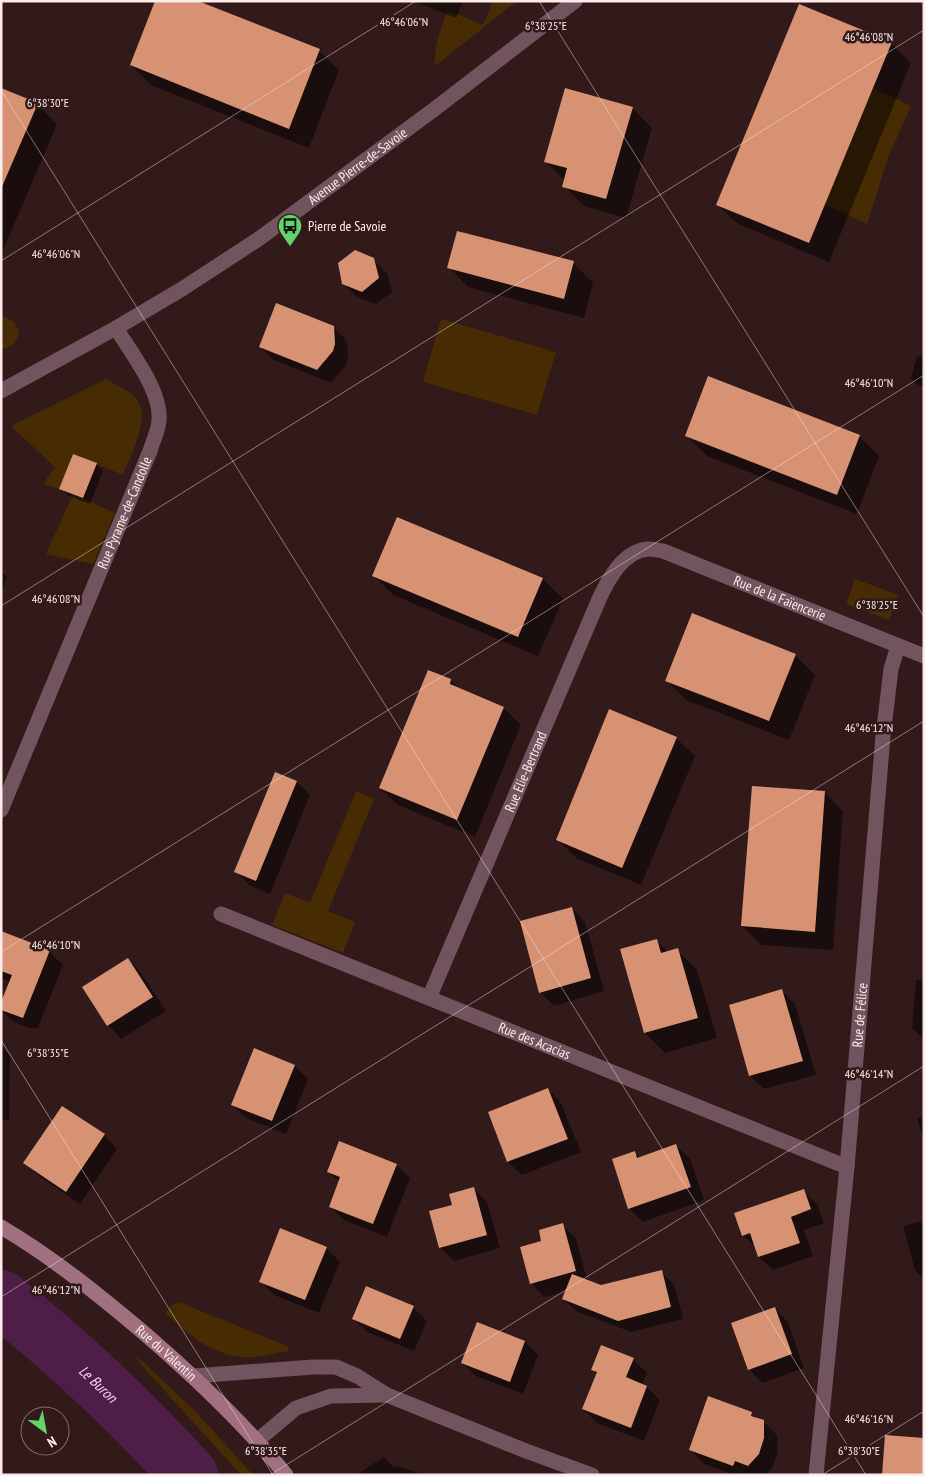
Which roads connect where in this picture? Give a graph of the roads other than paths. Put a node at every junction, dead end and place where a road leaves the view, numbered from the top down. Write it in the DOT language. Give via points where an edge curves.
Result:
graph roads {
  1 [pos="575,1"];
  2 [pos="116,328"];
  3 [pos="1,391"];
  4 [pos="633,553"];
  5 [pos="898,646"];
  6 [pos="924,656"];
  7 [pos="1,810"];
  8 [pos="221,914"];
  9 [pos="428,998"];
  10 [pos="847,1168"];
  11 [pos="1,1227"];
  12 [pos="194,1376"];
  13 [pos="387,1395"];
  14 [pos="258,1440"];
  15 [pos="286,1475"];
  16 [pos="592,1475"];
  17 [pos="816,1475"];
  1 -- 2 [label="street, Avenue Pierre-de-Savoie" via="260,238"];
  2 -- 3 [label="street, Avenue Pierre-de-Savoie"];
  2 -- 7 [label="street, Rue Pyrame-de-Candolle" via="151,385 159,421 150,451"];
  4 -- 5 [label="street, Rue de la Faïencerie" via="647,549 663,551"];
  4 -- 9 [label="street, Rue Elie-Bertrand" via="615,571 600,597"];
  5 -- 6 [label="street, Rue de la Faïencerie"];
  5 -- 10 [label="street, Rue de Félice" via="891,669 882,736"];
  8 -- 9 [label="street, Rue des Acacias"];
  9 -- 10 [label="street, Rue des Acacias"];
  10 -- 17 [label="street, Rue de Félice"];
  11 -- 12 [label="main road, Rue du Valentin" via="29,1243 115,1308"];
  12 -- 13 [label="street, Rue du Valentin" via="336,1367"];
  12 -- 14 [label="main road"];
  13 -- 14 [label="street, Rue du Valentin" via="331,1396 296,1408"];
  13 -- 16 [label="street, Rue du Valentin"];
  14 -- 15 [label="main road"];
}
